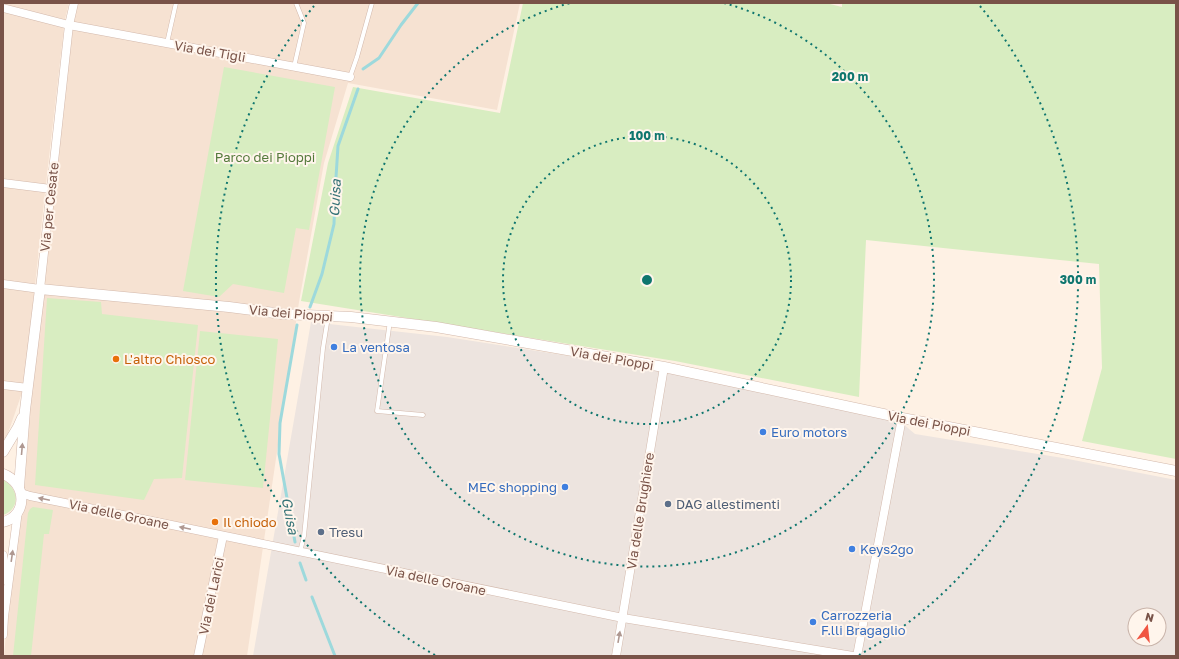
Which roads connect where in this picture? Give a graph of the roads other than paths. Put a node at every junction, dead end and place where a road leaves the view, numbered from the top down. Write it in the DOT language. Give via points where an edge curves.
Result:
graph roads {
  1 [pos="74,3"];
  2 [pos="176,3"];
  3 [pos="296,3"];
  4 [pos="372,3"];
  5 [pos="3,8"];
  6 [pos="69,25"];
  7 [pos="167,43"];
  8 [pos="294,67"];
  9 [pos="350,77"];
  10 [pos="3,182"];
  11 [pos="51,189"];
  12 [pos="3,284"];
  13 [pos="40,289"];
  14 [pos="328,316"];
  15 [pos="390,321"];
  16 [pos="664,367"];
  17 [pos="3,385"];
  18 [pos="28,388"];
  19 [pos="25,410"];
  20 [pos="423,415"];
  21 [pos="902,418"];
  22 [pos="3,452"];
  23 [pos="1176,471"];
  24 [pos="3,474"];
  25 [pos="20,490"];
  26 [pos="18,511"];
  27 [pos="3,522"];
  28 [pos="223,536"];
  29 [pos="300,552"];
  30 [pos="3,555"];
  31 [pos="4,614"];
  32 [pos="623,618"];
  33 [pos="3,635"];
  34 [pos="198,656"];
  35 [pos="616,656"];
  36 [pos="853,656"];
  37 [pos="856,656"];
  1 -- 6 [label="street, Via per Cesate"];
  2 -- 7 [label="lane"];
  3 -- 8 [label="lane" via="304,23"];
  4 -- 9 [label="lane"];
  5 -- 6 [label="street, Via dei Tigli"];
  6 -- 7 [label="street, Via dei Tigli"];
  6 -- 11 [label="street, Via per Cesate"];
  7 -- 8 [label="street, Via dei Tigli"];
  8 -- 9 [label="street, Via dei Tigli"];
  10 -- 11 [label="street"];
  11 -- 13 [label="street, Via per Cesate"];
  12 -- 13 [label="street"];
  13 -- 14 [label="street, Via dei Pioppi" via="282,314"];
  13 -- 18 [label="street, Via per Cesate"];
  14 -- 15 [label="street, Via dei Pioppi"];
  14 -- 29 [label="lane" via="304,536"];
  15 -- 16 [label="street, Via dei Pioppi"];
  15 -- 20 [label="lane" via="377,411"];
  16 -- 21 [label="street, Via dei Pioppi"];
  16 -- 32 [label="street, Via delle Brughiere"];
  17 -- 18 [label="street"];
  18 -- 19 [label="street, Via per Cesate"];
  19 -- 22 [label="street, Via per Cesate"];
  25 -- 19 [label="street, Via per Cesate, one-way"];
  21 -- 23 [label="street, Via dei Pioppi"];
  21 -- 37 [label="street"];
  24 -- 25 [label="street" via="15,481"];
  25 -- 26 [label="street, Via per Cesate" via="22,499"];
  28 -- 25 [label="street, Via delle Groane, one-way" via="38,498"];
  26 -- 27 [label="street"];
  31 -- 26 [label="street, one-way"];
  28 -- 29 [label="street, Via delle Groane"];
  28 -- 34 [label="street, Via dei Larici"];
  29 -- 32 [label="street, Via delle Groane"];
  30 -- 31 [label="street"];
  31 -- 33 [label="street"];
  35 -- 32 [label="street, Via delle Brughiere, one-way"];
  32 -- 36 [label="street, Via delle Groane"];
}
